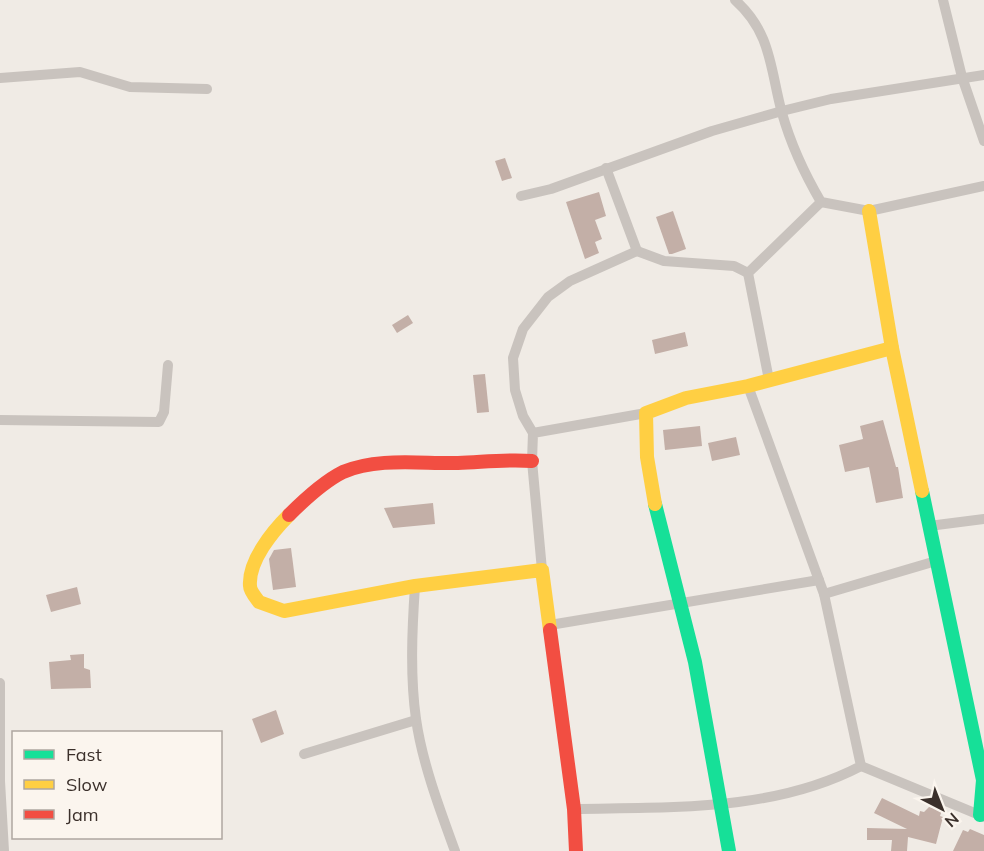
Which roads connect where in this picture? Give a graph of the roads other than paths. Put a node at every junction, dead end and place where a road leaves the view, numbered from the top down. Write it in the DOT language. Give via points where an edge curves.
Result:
graph roads {
  1 [pos="735,0"];
  2 [pos="944,0"];
  3 [pos="984,75"];
  4 [pos="962,77"];
  5 [pos="0,78"];
  6 [pos="207,89"];
  7 [pos="782,111"];
  8 [pos="984,141"];
  9 [pos="606,168"];
  10 [pos="984,186"];
  11 [pos="521,196"];
  12 [pos="821,202"];
  13 [pos="869,211"];
  14 [pos="637,250"];
  15 [pos="748,273"];
  16 [pos="892,348"];
  17 [pos="168,365"];
  18 [pos="769,380"];
  19 [pos="748,386"];
  20 [pos="646,412"];
  21 [pos="0,420"];
  22 [pos="533,433"];
  23 [pos="532,461"];
  24 [pos="984,519"];
  25 [pos="929,525"];
  26 [pos="936,561"];
  27 [pos="542,570"];
  28 [pos="819,580"];
  29 [pos="415,586"];
  30 [pos="824,594"];
  31 [pos="681,602"];
  32 [pos="550,625"];
  33 [pos="0,683"];
  34 [pos="416,720"];
  35 [pos="304,754"];
  36 [pos="861,766"];
  37 [pos="722,806"];
  38 [pos="574,809"];
  39 [pos="982,816"];
  40 [pos="4,851"];
  41 [pos="455,851"];
  42 [pos="576,851"];
  43 [pos="729,851"];
  1 -- 7 [label="street" via="760,28"];
  2 -- 4 [label="street"];
  3 -- 4 [label="street"];
  4 -- 7 [label="street"];
  4 -- 8 [label="street"];
  5 -- 6 [label="street" via="80,72 130,87"];
  7 -- 9 [label="street"];
  7 -- 12 [label="street" via="803,172"];
  9 -- 11 [label="street"];
  9 -- 14 [label="street"];
  10 -- 13 [label="street"];
  12 -- 13 [label="street"];
  12 -- 15 [label="street"];
  13 -- 16 [label="street"];
  14 -- 15 [label="street" via="664,261 734,266"];
  14 -- 22 [label="street" via="570,281 548,297 523,329 513,358 515,390"];
  15 -- 18 [label="street"];
  16 -- 18 [label="street"];
  16 -- 25 [label="street"];
  17 -- 21 [label="street" via="164,412 159,422"];
  18 -- 19 [label="street"];
  19 -- 20 [label="street" via="686,398"];
  19 -- 28 [label="street"];
  20 -- 22 [label="street"];
  20 -- 31 [label="street" via="643,430 657,510"];
  22 -- 23 [label="street"];
  23 -- 27 [label="street"];
  23 -- 29 [label="street" via="504,458 461,464 432,462 342,472 280,525 262,548 248,589 255,601 267,609 284,611"];
  24 -- 25 [label="street"];
  25 -- 26 [label="street"];
  26 -- 30 [label="street"];
  26 -- 39 [label="street" via="983,780"];
  27 -- 29 [label="street"];
  27 -- 32 [label="street"];
  28 -- 30 [label="street"];
  28 -- 31 [label="street"];
  29 -- 34 [label="street" via="412,626"];
  30 -- 36 [label="street"];
  31 -- 32 [label="street"];
  31 -- 37 [label="street"];
  32 -- 38 [label="street"];
  33 -- 40 [label="street"];
  34 -- 35 [label="street"];
  34 -- 41 [label="street" via="438,806"];
  36 -- 37 [label="street" via="829,781"];
  36 -- 39 [label="street"];
  37 -- 38 [label="street"];
  37 -- 43 [label="street"];
  38 -- 42 [label="street"];
}
